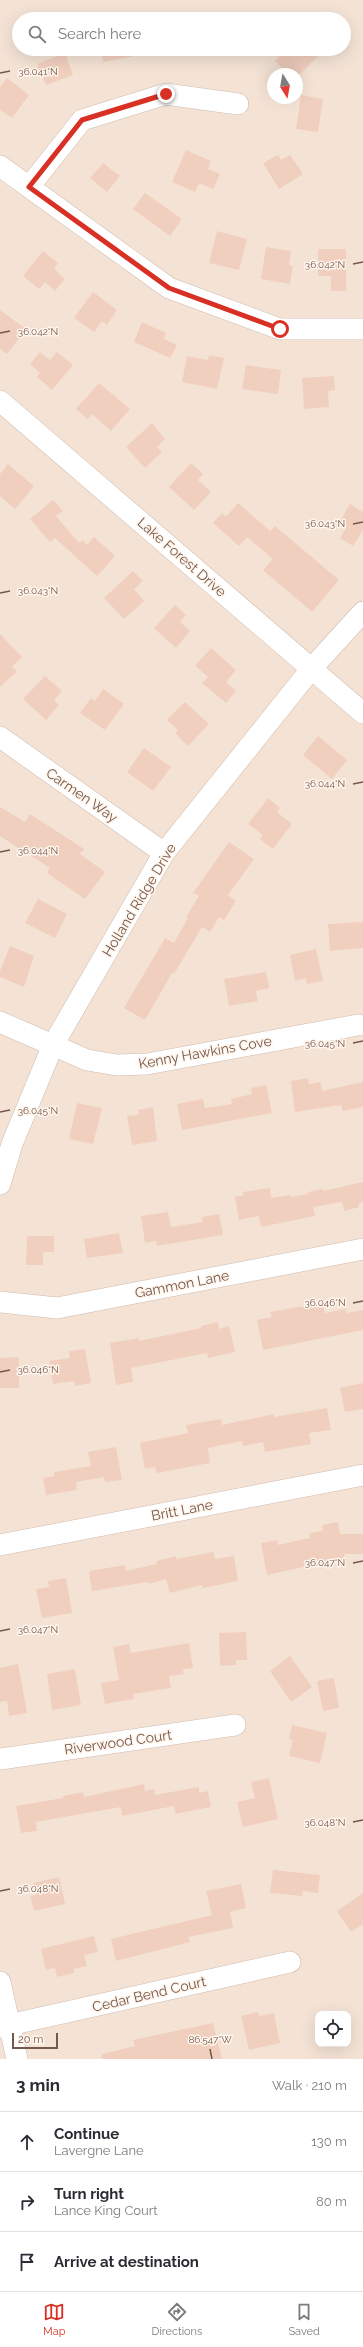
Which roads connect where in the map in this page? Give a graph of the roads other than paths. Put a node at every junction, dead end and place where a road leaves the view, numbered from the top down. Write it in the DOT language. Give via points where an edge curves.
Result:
graph roads {
  1 [pos="238,104"];
  2 [pos="0,166"];
  3 [pos="29,187"];
  4 [pos="363,329"];
  5 [pos="0,401"];
  6 [pos="363,612"];
  7 [pos="312,668"];
  8 [pos="363,713"];
  9 [pos="0,737"];
  10 [pos="164,853"];
  11 [pos="0,1022"];
  12 [pos="358,1025"];
  13 [pos="53,1045"];
  14 [pos="0,1184"];
  15 [pos="363,1249"];
  16 [pos="0,1302"];
  17 [pos="363,1475"];
  18 [pos="0,1546"];
  19 [pos="235,1725"];
  20 [pos="0,1759"];
  21 [pos="290,1962"];
  22 [pos="0,1982"];
  23 [pos="4,2026"];
  24 [pos="17,2059"];
  1 -- 3 [label="street" via="166,94 82,120"];
  2 -- 3 [label="street"];
  3 -- 4 [label="street" via="169,288 280,329"];
  5 -- 7 [label="street, Lake Forest Drive"];
  6 -- 7 [label="street, Holland Ridge Drive"];
  7 -- 8 [label="street, Lake Forest Drive"];
  7 -- 10 [label="street, Holland Ridge Drive"];
  9 -- 10 [label="street, Carmen Way"];
  10 -- 13 [label="street, Holland Ridge Drive"];
  11 -- 13 [label="street, Kenny Hawkins Cove"];
  12 -- 13 [label="street, Kenny Hawkins Cove" via="147,1064 117,1065 87,1060"];
  13 -- 14 [label="street, Holland Ridge Drive" via="12,1144"];
  15 -- 16 [label="street, Gammon Lane" via="57,1308"];
  17 -- 18 [label="street, Britt Lane"];
  19 -- 20 [label="street, Riverwood Court"];
  21 -- 23 [label="street, Cedar Bend Court"];
  22 -- 23 [label="street"];
  23 -- 24 [label="street"];
}
